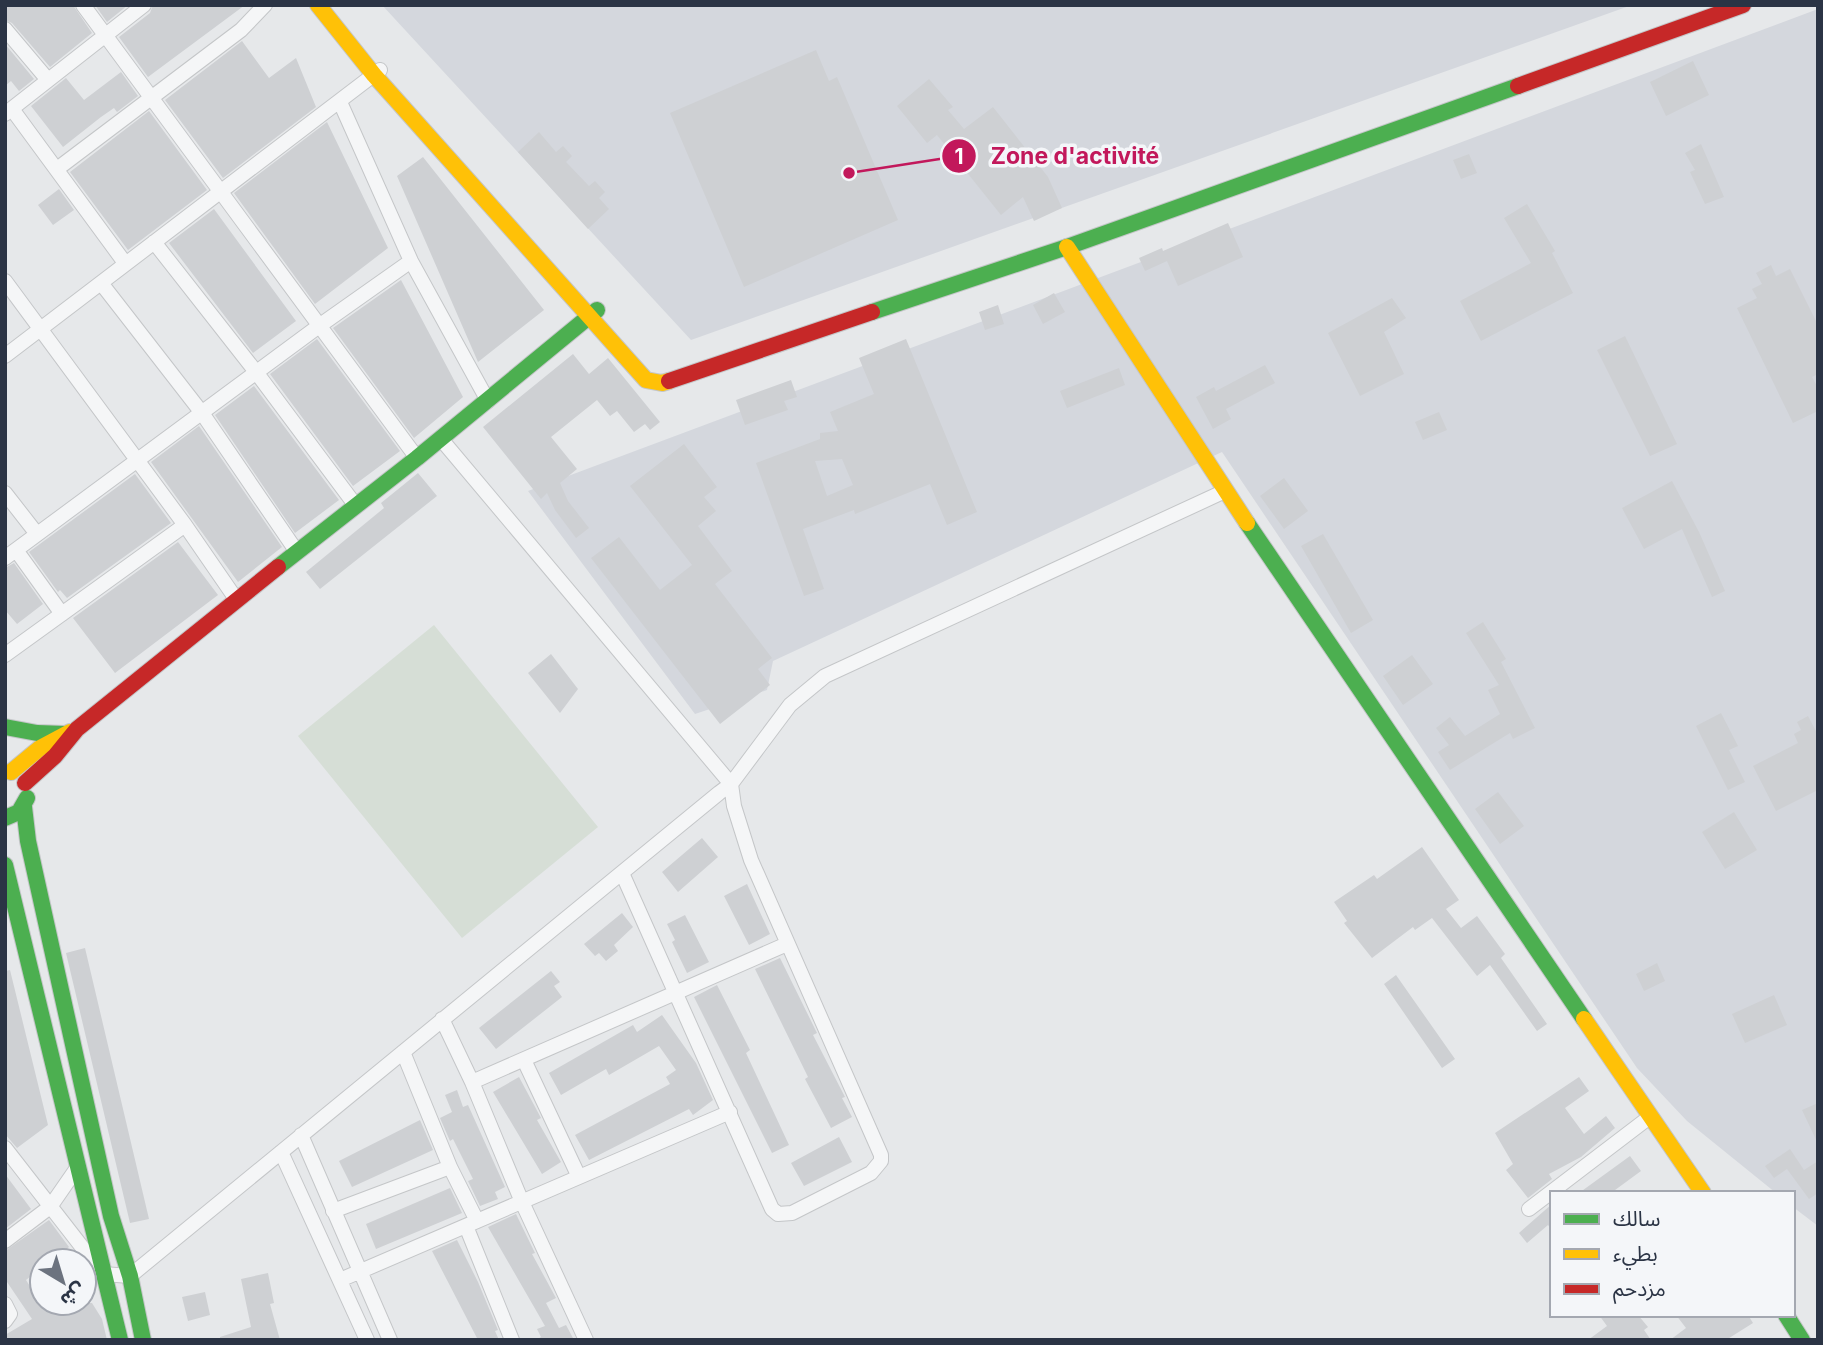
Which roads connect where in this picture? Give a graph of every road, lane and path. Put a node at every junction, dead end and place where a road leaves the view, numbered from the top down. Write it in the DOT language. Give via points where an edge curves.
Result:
graph roads {
  1 [pos="83,5"];
  2 [pos="144,5"];
  3 [pos="265,5"];
  4 [pos="318,5"];
  5 [pos="331,5"];
  6 [pos="1743,5"];
  7 [pos="5,29"];
  8 [pos="105,37"];
  9 [pos="378,72"];
  10 [pos="48,80"];
  11 [pos="151,100"];
  12 [pos="340,102"];
  13 [pos="9,112"];
  14 [pos="58,169"];
  15 [pos="220,191"];
  16 [pos="153,242"];
  17 [pos="1067,247"];
  18 [pos="411,261"];
  19 [pos="125,263"];
  20 [pos="5,281"];
  21 [pos="101,283"];
  22 [pos="593,314"];
  23 [pos="319,326"];
  24 [pos="40,330"];
  25 [pos="5,356"];
  26 [pos="256,372"];
  27 [pos="488,401"];
  28 [pos="202,413"];
  29 [pos="441,439"];
  30 [pos="417,458"];
  31 [pos="136,461"];
  32 [pos="1225,491"];
  33 [pos="5,493"];
  34 [pos="356,506"];
  35 [pos="185,525"];
  36 [pos="37,534"];
  37 [pos="298,552"];
  38 [pos="11,554"];
  39 [pos="236,599"];
  40 [pos="62,614"];
  41 [pos="5,655"];
  42 [pos="5,727"];
  43 [pos="71,732"];
  44 [pos="7,768"];
  45 [pos="25,783"];
  46 [pos="731,783"];
  47 [pos="24,807"];
  48 [pos="5,818"];
  49 [pos="5,865"];
  50 [pos="622,873"];
  51 [pos="19,921"];
  52 [pos="5,931"];
  53 [pos="787,944"];
  54 [pos="676,993"];
  55 [pos="442,1019"];
  56 [pos="403,1052"];
  57 [pos="524,1059"];
  58 [pos="472,1082"];
  59 [pos="730,1112"];
  60 [pos="1651,1116"];
  61 [pos="301,1135"];
  62 [pos="5,1148"];
  63 [pos="281,1152"];
  64 [pos="450,1167"];
  65 [pos="78,1168"];
  66 [pos="579,1177"];
  67 [pos="1553,1191"];
  68 [pos="1702,1191"];
  69 [pos="1550,1193"];
  70 [pos="522,1202"];
  71 [pos="50,1208"];
  72 [pos="1529,1209"];
  73 [pos="333,1211"];
  74 [pos="471,1223"];
  75 [pos="5,1241"];
  76 [pos="359,1272"];
  77 [pos="103,1274"];
  78 [pos="130,1276"];
  79 [pos="341,1280"];
  80 [pos="5,1304"];
  81 [pos="1787,1317"];
  82 [pos="5,1321"];
  83 [pos="120,1340"];
  84 [pos="143,1340"];
  85 [pos="367,1340"];
  86 [pos="390,1340"];
  87 [pos="512,1340"];
  88 [pos="586,1340"];
  89 [pos="1802,1340"];
  1 -- 8 [label="street"];
  2 -- 8 [label="street"];
  3 -- 11 [label="street" via="242,30"];
  4 -- 9 [label="main road"];
  5 -- 9 [label="main road"];
  6 -- 17 [label="main road"];
  7 -- 10 [label="street"];
  8 -- 10 [label="street"];
  8 -- 11 [label="street"];
  9 -- 12 [label="street"];
  9 -- 22 [label="main road"];
  10 -- 13 [label="street"];
  11 -- 14 [label="street"];
  11 -- 15 [label="street"];
  12 -- 15 [label="street"];
  12 -- 18 [label="street"];
  13 -- 14 [label="street"];
  14 -- 19 [label="street"];
  15 -- 16 [label="street"];
  15 -- 23 [label="street"];
  16 -- 19 [label="street"];
  16 -- 26 [label="street"];
  17 -- 22 [label="main road" via="663,383 646,380"];
  17 -- 32 [label="main road"];
  18 -- 23 [label="street"];
  18 -- 27 [label="street"];
  19 -- 21 [label="street"];
  20 -- 24 [label="street"];
  21 -- 24 [label="street"];
  21 -- 28 [label="street"];
  22 -- 27 [label="main road"];
  23 -- 26 [label="street"];
  23 -- 30 [label="street"];
  24 -- 25 [label="street"];
  24 -- 31 [label="street"];
  26 -- 28 [label="street"];
  26 -- 34 [label="street"];
  27 -- 29 [label="main road"];
  28 -- 31 [label="street"];
  28 -- 37 [label="street"];
  29 -- 30 [label="main road"];
  29 -- 46 [label="street"];
  30 -- 34 [label="main road"];
  31 -- 35 [label="street"];
  31 -- 36 [label="street"];
  32 -- 46 [label="street" via="825,676 790,705"];
  32 -- 60 [label="main road"];
  33 -- 36 [label="street"];
  34 -- 37 [label="main road"];
  35 -- 39 [label="street"];
  35 -- 40 [label="street"];
  36 -- 38 [label="street"];
  37 -- 39 [label="main road"];
  38 -- 40 [label="street"];
  39 -- 43 [label="main road"];
  40 -- 41 [label="street"];
  42 -- 43 [label="main road" via="37,733"];
  43 -- 44 [label="main road"];
  43 -- 45 [label="main road" via="55,756"];
  44 -- 45 [label="main road"];
  45 -- 47 [label="main road"];
  46 -- 50 [label="street"];
  46 -- 53 [label="street" via="751,860"];
  47 -- 48 [label="main road"];
  47 -- 78 [label="main road" via="87,1112"];
  49 -- 51 [label="main road"];
  50 -- 54 [label="street"];
  50 -- 55 [label="street"];
  51 -- 52 [label="street"];
  51 -- 65 [label="main road"];
  53 -- 54 [label="street"];
  53 -- 59 [label="street" via="881,1161 871,1174 792,1213 778,1214"];
  54 -- 57 [label="street"];
  54 -- 59 [label="street"];
  55 -- 56 [label="street"];
  55 -- 58 [label="street"];
  56 -- 61 [label="street"];
  56 -- 64 [label="street"];
  57 -- 58 [label="street"];
  57 -- 66 [label="street"];
  58 -- 70 [label="street"];
  59 -- 66 [label="street"];
  60 -- 67 [label="street"];
  60 -- 68 [label="main road"];
  61 -- 63 [label="street"];
  61 -- 73 [label="street"];
  62 -- 71 [label="street"];
  63 -- 78 [label="street"];
  63 -- 79 [label="street"];
  64 -- 73 [label="street"];
  64 -- 74 [label="street"];
  65 -- 71 [label="street"];
  65 -- 77 [label="main road"];
  66 -- 70 [label="street"];
  69 -- 72 [label="street"];
  70 -- 74 [label="street"];
  70 -- 88 [label="street"];
  71 -- 75 [label="street"];
  71 -- 77 [label="street"];
  73 -- 76 [label="street"];
  74 -- 76 [label="street"];
  74 -- 87 [label="street"];
  76 -- 79 [label="street"];
  76 -- 86 [label="street"];
  77 -- 78 [label="street"];
  77 -- 83 [label="main road"];
  78 -- 84 [label="main road"];
  79 -- 85 [label="street"];
  80 -- 82 [label="street" via="10,1314"];
  81 -- 89 [label="main road"];
}
